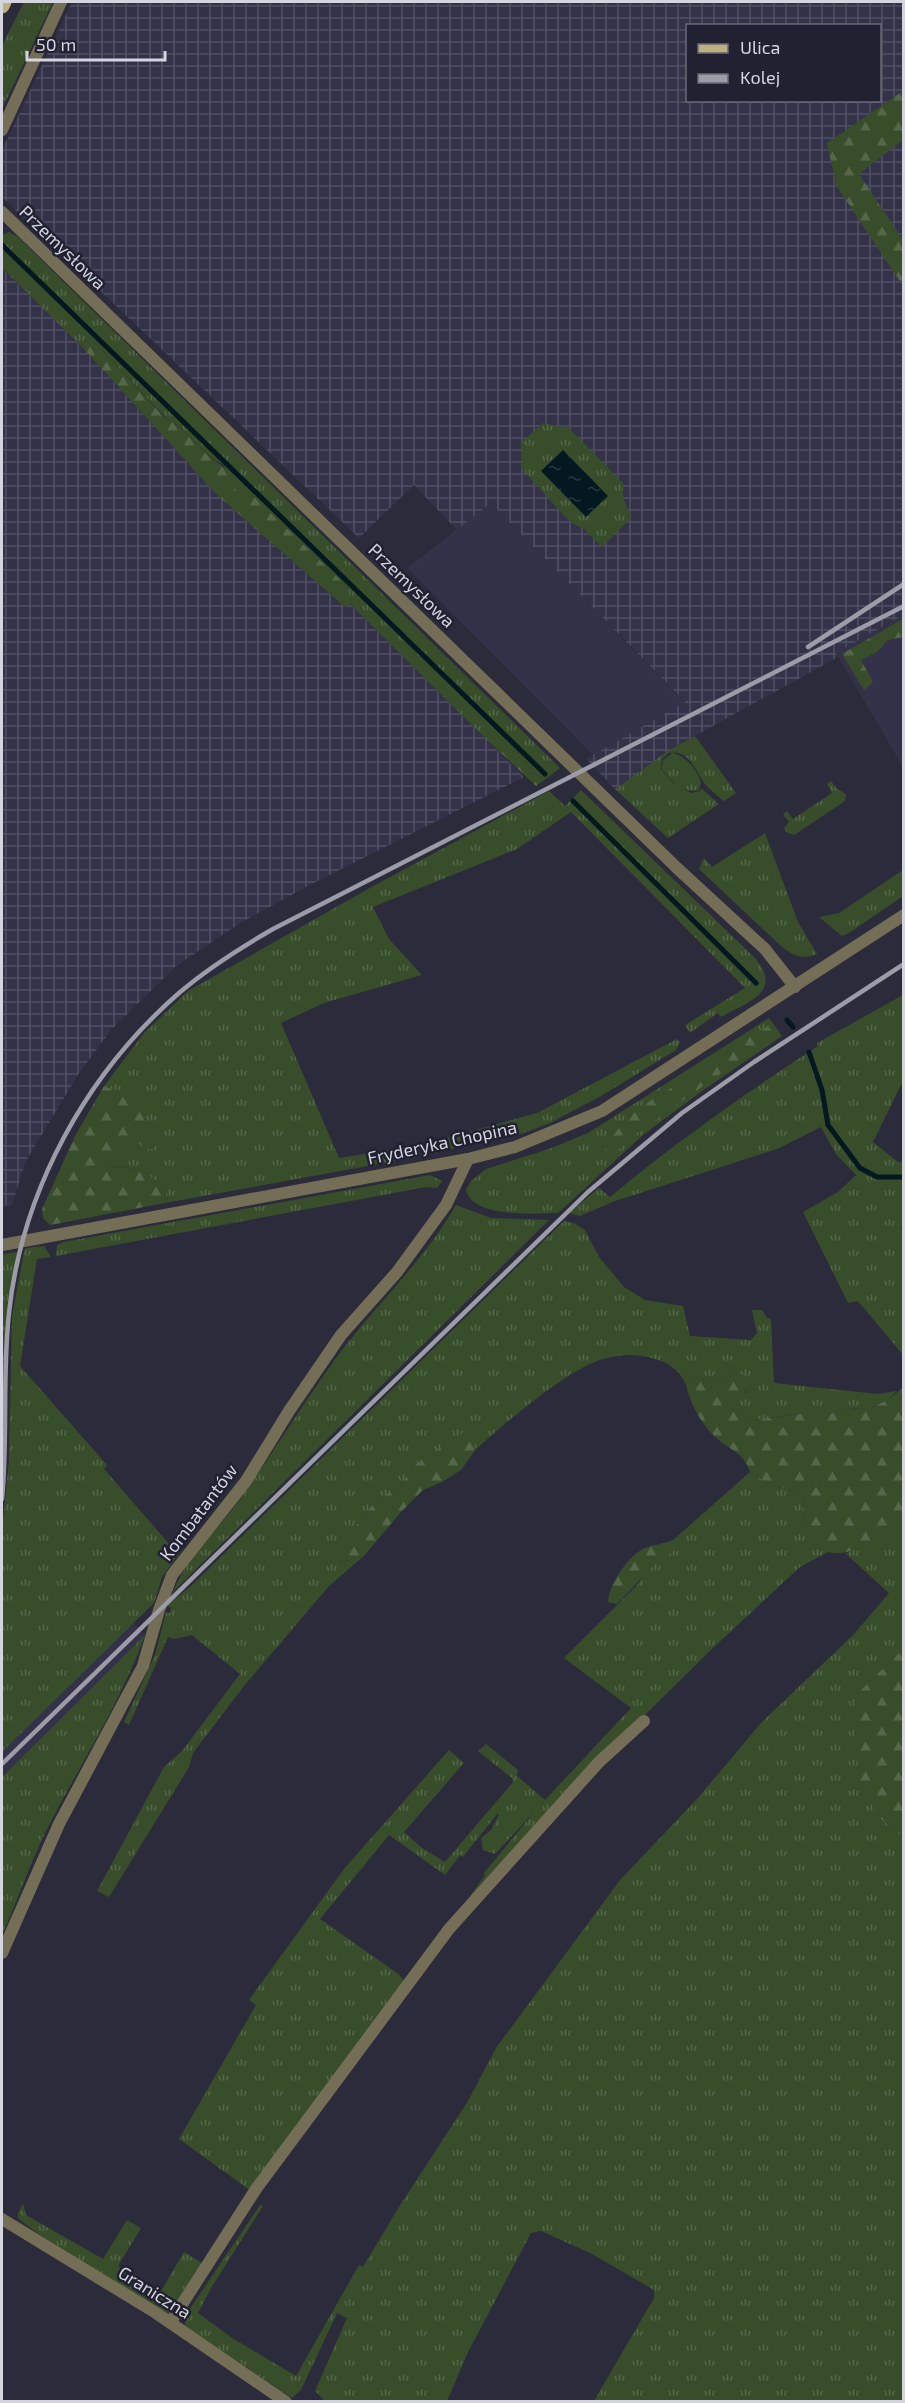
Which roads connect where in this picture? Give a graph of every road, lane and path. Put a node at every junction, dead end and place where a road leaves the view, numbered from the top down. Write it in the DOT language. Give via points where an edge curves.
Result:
graph roads {
  1 [pos="4,2"];
  2 [pos="61,2"];
  3 [pos="2,6"];
  4 [pos="2,130"];
  5 [pos="2,212"];
  6 [pos="903,915"];
  7 [pos="795,987"];
  8 [pos="468,1159"];
  9 [pos="2,1245"];
  10 [pos="644,1721"];
  11 [pos="2,1953"];
  12 [pos="2,2219"];
  13 [pos="170,2323"];
  14 [pos="286,2402"];
  1 -- 3 [label="main road"];
  2 -- 4 [label="street"];
  5 -- 7 [label="street, Przemysłowa" via="676,868 765,949"];
  6 -- 7 [label="street, Fryderyka Chopina"];
  7 -- 8 [label="street, Fryderyka Chopina" via="602,1111 515,1147"];
  8 -- 9 [label="street, Fryderyka Chopina"];
  8 -- 11 [label="street, Kombatantów" via="446,1205 398,1272 341,1335 246,1481 172,1575 143,1666 59,1824"];
  10 -- 13 [label="street" via="599,1762 449,1929 256,2188"];
  12 -- 13 [label="street, Graniczna"];
  13 -- 14 [label="street, Graniczna"];
}
